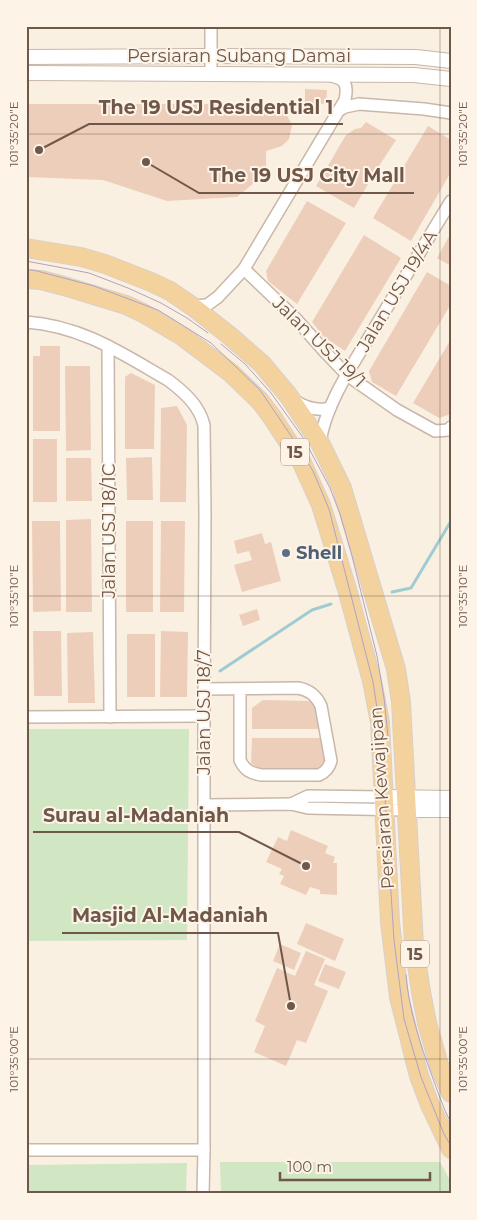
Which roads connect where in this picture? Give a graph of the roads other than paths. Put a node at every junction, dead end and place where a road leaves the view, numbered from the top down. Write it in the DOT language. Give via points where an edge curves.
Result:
graph roads {
  1 [pos="211,26"];
  2 [pos="211,56"];
  3 [pos="26,57"];
  4 [pos="451,61"];
  5 [pos="26,73"];
  6 [pos="211,74"];
  7 [pos="327,74"];
  8 [pos="451,79"];
  9 [pos="338,111"];
  10 [pos="451,113"];
  11 [pos="451,201"];
  12 [pos="26,248"];
  13 [pos="244,269"];
  14 [pos="26,278"];
  15 [pos="192,306"];
  16 [pos="26,322"];
  17 [pos="108,346"];
  18 [pos="348,374"];
  19 [pos="288,395"];
  20 [pos="330,408"];
  21 [pos="451,427"];
  22 [pos="320,443"];
  23 [pos="204,689"];
  24 [pos="240,689"];
  25 [pos="110,716"];
  26 [pos="204,716"];
  27 [pos="26,717"];
  28 [pos="382,769"];
  29 [pos="354,796"];
  30 [pos="451,798"];
  31 [pos="384,803"];
  32 [pos="407,803"];
  33 [pos="291,804"];
  34 [pos="204,805"];
  35 [pos="451,810"];
  36 [pos="451,1094"];
  37 [pos="451,1149"];
  38 [pos="26,1150"];
  39 [pos="204,1150"];
  40 [pos="203,1194"];
  1 -- 2 [label="street"];
  2 -- 3 [label="street, Persiaran Subang Damai"];
  2 -- 4 [label="street, Persiaran Subang Damai" via="416,57"];
  2 -- 6 [label="street"];
  5 -- 6 [label="street, Persiaran Subang Damai"];
  6 -- 7 [label="street, Persiaran Subang Damai"];
  7 -- 8 [label="street, Persiaran Subang Damai" via="414,75"];
  7 -- 9 [label="street" via="341,78 347,90"];
  9 -- 10 [label="street" via="359,104"];
  9 -- 13 [label="street"];
  11 -- 18 [label="street, Jalan USJ 19/4A"];
  12 -- 15 [label="main road, Persiaran Kewajipan / 15" via="81,256 105,264 151,282"];
  13 -- 15 [label="street" via="218,298 207,305"];
  13 -- 18 [label="street, Jalan USJ 19/1"];
  14 -- 28 [label="main road, Persiaran Kewajipan / 15" via="90,293 143,313 182,336 231,373 272,417 302,463 321,505 372,680 380,722"];
  15 -- 19 [label="main road, Persiaran Kewajipan / 15" via="262,364"];
  16 -- 17 [label="street" via="66,329"];
  17 -- 23 [label="street, Jalan USJ 18/7" via="179,388 198,408 204,424"];
  17 -- 25 [label="street, Jalan USJ 18/1C"];
  18 -- 20 [label="street, Jalan USJ 19/4A"];
  18 -- 21 [label="street, Jalan USJ 19/1" via="397,410 435,431"];
  19 -- 20 [label="street" via="311,409"];
  19 -- 22 [label="main road, Persiaran Kewajipan / 15"];
  20 -- 22 [label="street, Jalan USJ 19/4A"];
  22 -- 32 [label="main road, Persiaran Kewajipan / 15" via="342,488 396,669"];
  23 -- 24 [label="street"];
  23 -- 26 [label="street, Jalan USJ 18/7"];
  24 -- 24 [label="street" via="298,688 318,699 331,761 325,772 319,775 261,775 247,770 240,760"];
  25 -- 26 [label="street"];
  25 -- 27 [label="street"];
  26 -- 34 [label="street, Jalan USJ 18/7"];
  28 -- 29 [label="street" via="380,778 370,790"];
  28 -- 31 [label="main road, Persiaran Kewajipan / 15"];
  29 -- 31 [label="street"];
  29 -- 33 [label="street" via="308,796"];
  30 -- 32 [label="street"];
  31 -- 32 [label="street"];
  31 -- 33 [label="street" via="308,808"];
  31 -- 37 [label="main road, Persiaran Kewajipan / 15" via="390,922 403,1017 419,1076"];
  32 -- 35 [label="street"];
  32 -- 36 [label="main road, Persiaran Kewajipan / 15" via="416,967 439,1065"];
  33 -- 34 [label="street"];
  34 -- 39 [label="street, Jalan USJ 18/7"];
  38 -- 39 [label="street"];
  39 -- 40 [label="street, Jalan USJ 18/7"];
}
